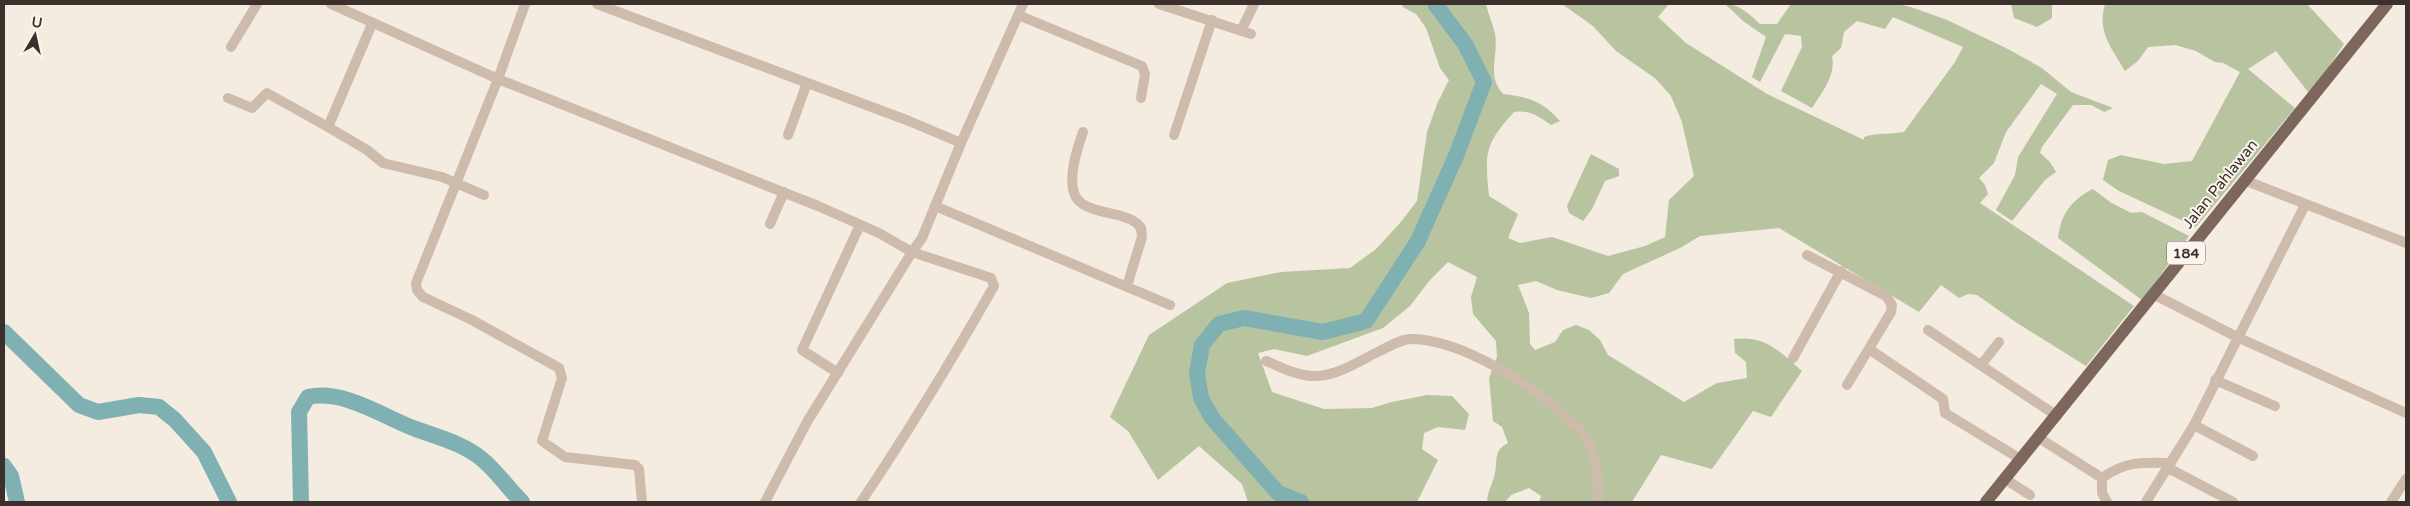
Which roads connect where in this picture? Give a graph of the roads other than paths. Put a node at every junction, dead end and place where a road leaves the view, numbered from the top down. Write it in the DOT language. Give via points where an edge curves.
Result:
graph roads {
  1 [pos="257,4"];
  2 [pos="331,4"];
  3 [pos="525,4"];
  4 [pos="597,4"];
  5 [pos="1024,4"];
  6 [pos="1159,4"];
  7 [pos="1254,4"];
  8 [pos="2387,4"];
  9 [pos="1018,15"];
  10 [pos="1212,20"];
  11 [pos="372,24"];
  12 [pos="231,47"];
  13 [pos="498,79"];
  14 [pos="808,83"];
  15 [pos="228,98"];
  16 [pos="1141,98"];
  17 [pos="328,127"];
  18 [pos="1083,132"];
  19 [pos="788,135"];
  20 [pos="1174,135"];
  21 [pos="961,143"];
  22 [pos="2244,180"];
  23 [pos="456,182"];
  24 [pos="784,192"];
  25 [pos="484,195"];
  26 [pos="2305,204"];
  27 [pos="935,206"];
  28 [pos="770,224"];
  29 [pos="860,224"];
  30 [pos="2406,243"];
  31 [pos="912,252"];
  32 [pos="1807,255"];
  33 [pos="1841,271"];
  34 [pos="1127,286"];
  35 [pos="2153,294"];
  36 [pos="1170,305"];
  37 [pos="1928,330"];
  38 [pos="2237,338"];
  39 [pos="1999,342"];
  40 [pos="1869,349"];
  41 [pos="1793,358"];
  42 [pos="1266,362"];
  43 [pos="1981,365"];
  44 [pos="838,372"];
  45 [pos="2215,380"];
  46 [pos="1847,385"];
  47 [pos="2275,406"];
  48 [pos="2406,413"];
  49 [pos="2057,416"];
  50 [pos="2194,425"];
  51 [pos="2039,438"];
  52 [pos="2254,456"];
  53 [pos="2022,460"];
  54 [pos="2170,465"];
  55 [pos="2102,478"];
  56 [pos="2005,479"];
  57 [pos="2406,479"];
  58 [pos="2030,495"];
  59 [pos="642,502"];
  60 [pos="766,502"];
  61 [pos="861,502"];
  62 [pos="1598,502"];
  63 [pos="1986,502"];
  64 [pos="2107,502"];
  65 [pos="2146,502"];
  66 [pos="2233,502"];
  67 [pos="2390,502"];
  1 -- 12 [label="street"];
  2 -- 11 [label="street"];
  3 -- 13 [label="street"];
  4 -- 14 [label="street"];
  5 -- 9 [label="street"];
  6 -- 10 [label="street"];
  7 -- 10 [label="street" via="1246,32"];
  8 -- 22 [label="main road, Jalan Pahlawan / 184"];
  9 -- 16 [label="street" via="1142,66 1146,74"];
  9 -- 21 [label="street"];
  10 -- 20 [label="street"];
  11 -- 13 [label="street"];
  11 -- 17 [label="street"];
  13 -- 23 [label="street"];
  13 -- 24 [label="street"];
  14 -- 19 [label="street"];
  14 -- 21 [label="street"];
  15 -- 17 [label="street" via="252,108 268,94"];
  17 -- 23 [label="street" via="383,163"];
  18 -- 34 [label="street" via="1073,172 1074,192 1078,200 1087,206 1130,219 1141,228 1142,237"];
  21 -- 27 [label="street"];
  22 -- 26 [label="street"];
  22 -- 35 [label="main road, Jalan Pahlawan / 184"];
  23 -- 25 [label="street"];
  23 -- 59 [label="street" via="416,283 417,290 559,368 562,378 542,441 565,457 635,465 639,468"];
  24 -- 28 [label="street"];
  24 -- 29 [label="street"];
  26 -- 30 [label="street"];
  26 -- 38 [label="street"];
  27 -- 31 [label="street" via="922,238"];
  27 -- 34 [label="street"];
  29 -- 31 [label="street"];
  29 -- 44 [label="street" via="802,350"];
  31 -- 44 [label="street"];
  31 -- 61 [label="street" via="991,278 994,286 917,419"];
  32 -- 33 [label="street"];
  33 -- 40 [label="street" via="1886,296 1892,305 1892,312"];
  33 -- 41 [label="street"];
  34 -- 36 [label="street"];
  35 -- 38 [label="street"];
  35 -- 49 [label="main road, Jalan Pahlawan / 184"];
  37 -- 43 [label="street"];
  38 -- 45 [label="street"];
  38 -- 48 [label="street"];
  39 -- 43 [label="street"];
  40 -- 46 [label="street"];
  40 -- 53 [label="street" via="1944,399 1945,412"];
  42 -- 62 [label="street" via="1301,374 1328,375 1411,339 1457,350 1496,366 1533,389 1585,435 1597,465"];
  43 -- 49 [label="street"];
  44 -- 60 [label="street" via="807,422"];
  45 -- 47 [label="street"];
  45 -- 50 [label="street"];
  49 -- 51 [label="main road, Jalan Pahlawan / 184"];
  50 -- 52 [label="street"];
  50 -- 54 [label="street"];
  51 -- 53 [label="main road, Jalan Pahlawan / 184"];
  51 -- 55 [label="street"];
  53 -- 56 [label="main road, Jalan Pahlawan / 184"];
  54 -- 55 [label="street" via="2127,465"];
  54 -- 65 [label="street"];
  54 -- 66 [label="street"];
  55 -- 64 [label="street" via="2102,493"];
  56 -- 58 [label="street"];
  56 -- 63 [label="main road, Jalan Pahlawan / 184"];
  57 -- 67 [label="street"];
}
